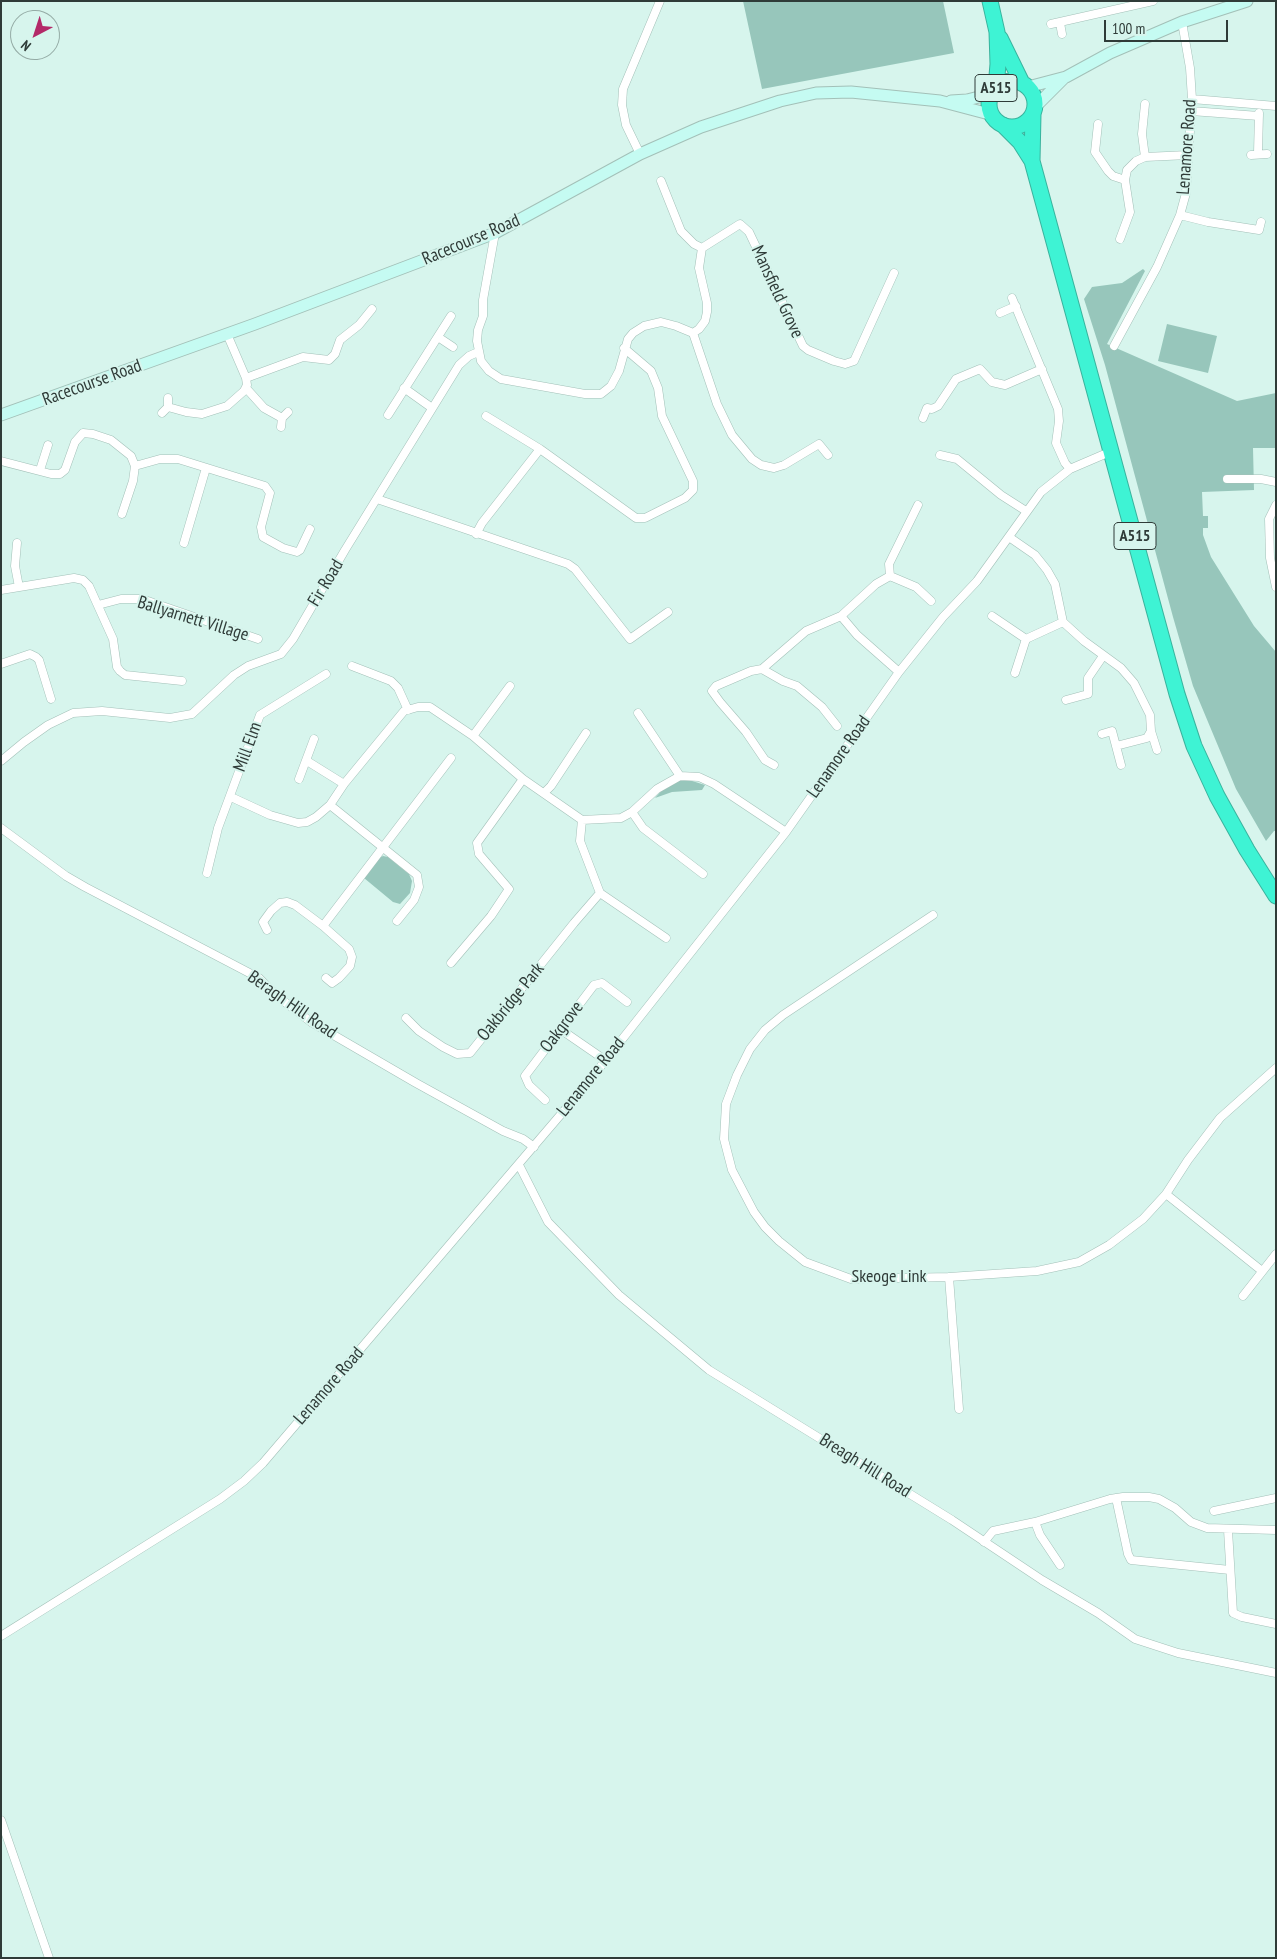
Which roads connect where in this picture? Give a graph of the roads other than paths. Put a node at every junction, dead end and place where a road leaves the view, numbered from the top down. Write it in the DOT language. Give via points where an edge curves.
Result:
graph roads {
  1 [pos="660,1"];
  2 [pos="990,1"];
  3 [pos="1153,1"];
  4 [pos="1247,1"];
  5 [pos="1182,22"];
  6 [pos="997,32"];
  7 [pos="1062,34"];
  8 [pos="1066,77"];
  9 [pos="1025,85"];
  10 [pos="994,91"];
  11 [pos="1192,99"];
  12 [pos="940,101"];
  13 [pos="1144,104"];
  14 [pos="1260,105"];
  15 [pos="1276,106"];
  16 [pos="1034,110"];
  17 [pos="1191,111"];
  18 [pos="1259,116"];
  19 [pos="998,120"];
  20 [pos="1098,124"];
  21 [pos="640,154"];
  22 [pos="1267,154"];
  23 [pos="1188,155"];
  24 [pos="1145,157"];
  25 [pos="1032,161"];
  26 [pos="1125,180"];
  27 [pos="661,181"];
  28 [pos="1180,215"];
  29 [pos="1260,222"];
  30 [pos="495,233"];
  31 [pos="1120,239"];
  32 [pos="702,248"];
  33 [pos="894,273"];
  34 [pos="372,309"];
  35 [pos="1000,313"];
  36 [pos="451,316"];
  37 [pos="693,333"];
  38 [pos="227,334"];
  39 [pos="438,337"];
  40 [pos="1114,346"];
  41 [pos="454,347"];
  42 [pos="624,348"];
  43 [pos="478,352"];
  44 [pos="1042,369"];
  45 [pos="246,378"];
  46 [pos="246,388"];
  47 [pos="404,388"];
  48 [pos="168,398"];
  49 [pos="432,408"];
  50 [pos="288,412"];
  51 [pos="1,415"];
  52 [pos="388,415"];
  53 [pos="486,416"];
  54 [pos="282,418"];
  55 [pos="923,418"];
  56 [pos="281,427"];
  57 [pos="48,445"];
  58 [pos="540,449"];
  59 [pos="1112,451"];
  60 [pos="828,455"];
  61 [pos="940,455"];
  62 [pos="1,461"];
  63 [pos="135,466"];
  64 [pos="206,468"];
  65 [pos="1070,469"];
  66 [pos="40,470"];
  67 [pos="1227,479"];
  68 [pos="1276,482"];
  69 [pos="377,499"];
  70 [pos="918,505"];
  71 [pos="1276,505"];
  72 [pos="1026,512"];
  73 [pos="122,514"];
  74 [pos="310,529"];
  75 [pos="476,534"];
  76 [pos="1009,536"];
  77 [pos="16,543"];
  78 [pos="184,543"];
  79 [pos="890,576"];
  80 [pos="19,587"];
  81 [pos="1276,587"];
  82 [pos="1,590"];
  83 [pos="931,600"];
  84 [pos="98,605"];
  85 [pos="668,612"];
  86 [pos="841,616"];
  87 [pos="992,616"];
  88 [pos="1063,622"];
  89 [pos="258,639"];
  90 [pos="1026,639"];
  91 [pos="1103,656"];
  92 [pos="1,664"];
  93 [pos="352,666"];
  94 [pos="762,669"];
  95 [pos="899,672"];
  96 [pos="1015,673"];
  97 [pos="326,674"];
  98 [pos="182,681"];
  99 [pos="510,686"];
  100 [pos="50,699"];
  101 [pos="1066,700"];
  102 [pos="408,710"];
  103 [pos="638,713"];
  104 [pos="837,726"];
  105 [pos="1151,731"];
  106 [pos="586,733"];
  107 [pos="1102,734"];
  108 [pos="473,736"];
  109 [pos="314,739"];
  110 [pos="1116,746"];
  111 [pos="1157,750"];
  112 [pos="451,758"];
  113 [pos="1,761"];
  114 [pos="307,761"];
  115 [pos="774,765"];
  116 [pos="1121,765"];
  117 [pos="680,776"];
  118 [pos="299,779"];
  119 [pos="523,779"];
  120 [pos="344,784"];
  121 [pos="544,793"];
  122 [pos="231,797"];
  123 [pos="330,804"];
  124 [pos="632,812"];
  125 [pos="582,820"];
  126 [pos="1,828"];
  127 [pos="786,832"];
  128 [pos="382,848"];
  129 [pos="208,873"];
  130 [pos="703,874"];
  131 [pos="600,893"];
  132 [pos="1276,896"];
  133 [pos="933,915"];
  134 [pos="397,921"];
  135 [pos="322,926"];
  136 [pos="267,930"];
  137 [pos="666,938"];
  138 [pos="452,963"];
  139 [pos="326,978"];
  140 [pos="627,1002"];
  141 [pos="406,1018"];
  142 [pos="560,1029"];
  143 [pos="605,1060"];
  144 [pos="1276,1068"];
  145 [pos="545,1100"];
  146 [pos="534,1147"];
  147 [pos="519,1165"];
  148 [pos="1166,1194"];
  149 [pos="1276,1254"];
  150 [pos="1262,1271"];
  151 [pos="950,1277"];
  152 [pos="1243,1296"];
  153 [pos="959,1409"];
  154 [pos="1116,1498"];
  155 [pos="1276,1498"];
  156 [pos="1214,1512"];
  157 [pos="1035,1522"];
  158 [pos="1228,1530"];
  159 [pos="1276,1530"];
  160 [pos="984,1542"];
  161 [pos="1060,1565"];
  162 [pos="1230,1570"];
  163 [pos="1276,1624"];
  164 [pos="1,1636"];
  165 [pos="1276,1673"];
  166 [pos="1,1820"];
  167 [pos="49,1958"];
  1 -- 21 [label="street" via="624,89 622,105 626,125"];
  2 -- 6 [label="highway, A515"];
  3 -- 7 [label="street" via="1056,23"];
  4 -- 5 [label="street"];
  5 -- 8 [label="street" via="1110,53"];
  5 -- 11 [label="street, Lenamore Road"];
  6 -- 9 [label="highway, A515"];
  6 -- 10 [label="highway, A515" via="998,64"];
  8 -- 9 [label="street"];
  8 -- 16 [label="street"];
  9 -- 10 [label="highway, A515" via="1008,81"];
  9 -- 16 [label="highway, A515" via="1033,93"];
  10 -- 12 [label="street, Racecourse Road" via="967,100"];
  10 -- 19 [label="highway, A515" via="990,102"];
  11 -- 14 [label="street"];
  11 -- 17 [label="street, Lenamore Road"];
  12 -- 19 [label="street, Racecourse Road"];
  12 -- 21 [label="street, Racecourse Road" via="851,92 816,93 780,101 701,127"];
  13 -- 24 [label="street" via="1142,134"];
  14 -- 15 [label="street"];
  14 -- 18 [label="street"];
  16 -- 19 [label="highway, A515" via="1024,124 1017,126"];
  16 -- 25 [label="highway, A515"];
  17 -- 18 [label="street"];
  17 -- 23 [label="street, Lenamore Road"];
  18 -- 22 [label="street" via="1254,154"];
  19 -- 25 [label="highway, A515" via="1020,142"];
  20 -- 26 [label="street" via="1095,152 1113,176"];
  21 -- 30 [label="street, Racecourse Road"];
  23 -- 24 [label="street"];
  23 -- 28 [label="street, Lenamore Road" via="1186,193"];
  24 -- 26 [label="street" via="1127,170"];
  25 -- 59 [label="highway, A515"];
  26 -- 31 [label="street" via="1130,212"];
  27 -- 32 [label="street" via="681,231"];
  28 -- 29 [label="street" via="1259,230"];
  28 -- 40 [label="street, Lenamore Road"];
  30 -- 38 [label="street, Racecourse Road"];
  30 -- 43 [label="street" via="483,316 478,330"];
  32 -- 33 [label="street, Mansfield Grove" via="740,224 749,232 803,346 845,364 854,361"];
  32 -- 37 [label="street" via="698,268 707,312 705,321"];
  34 -- 45 [label="street" via="340,340 329,360 303,357"];
  35 -- 44 [label="street" via="1014,302"];
  36 -- 39 [label="street"];
  37 -- 42 [label="street" via="661,322 644,326 628,339"];
  37 -- 60 [label="street" via="717,404 732,435 752,460 774,468 819,444"];
  38 -- 45 [label="street"];
  38 -- 51 [label="street, Racecourse Road"];
  39 -- 41 [label="street"];
  39 -- 47 [label="street"];
  42 -- 43 [label="street" via="619,371 611,386 601,394 501,379 489,371"];
  42 -- 58 [label="street" via="651,371 658,388 662,416 693,481 693,490 685,498 644,518 636,518"];
  43 -- 49 [label="street, Fir Road" via="459,365"];
  44 -- 55 [label="street" via="1005,385 992,382 980,369 956,379 938,406 928,408"];
  44 -- 65 [label="street" via="1058,409 1056,442"];
  45 -- 46 [label="street"];
  46 -- 48 [label="street" via="227,406 202,414 165,410"];
  46 -- 54 [label="street" via="264,408"];
  47 -- 49 [label="street"];
  47 -- 52 [label="street"];
  49 -- 69 [label="street, Fir Road"];
  50 -- 54 [label="street"];
  53 -- 58 [label="street"];
  54 -- 56 [label="street"];
  57 -- 66 [label="street"];
  58 -- 75 [label="street"];
  59 -- 65 [label="street, Lenamore Road"];
  59 -- 132 [label="highway, A515" via="1194,746 1217,796"];
  61 -- 72 [label="street" via="957,459"];
  62 -- 66 [label="street"];
  63 -- 64 [label="street" via="171,458"];
  63 -- 66 [label="street" via="132,456 111,440 83,433 75,442 65,470 60,474"];
  63 -- 73 [label="street"];
  64 -- 74 [label="street" via="269,490 269,502 261,527 268,542 297,552"];
  64 -- 78 [label="street"];
  65 -- 72 [label="street, Lenamore Road" via="1041,492"];
  67 -- 68 [label="street"];
  69 -- 75 [label="street"];
  69 -- 113 [label="street, Fir Road" via="281,654 248,666 234,675 192,714 170,718 102,711 73,713 48,725"];
  70 -- 79 [label="street" via="890,564"];
  71 -- 81 [label="street" via="1269,520 1270,558"];
  72 -- 76 [label="street, Lenamore Road"];
  75 -- 85 [label="street" via="568,564 630,639"];
  76 -- 88 [label="street" via="1035,555 1055,584"];
  76 -- 95 [label="street, Lenamore Road" via="977,581"];
  77 -- 80 [label="street" via="15,566"];
  79 -- 83 [label="street" via="916,587"];
  79 -- 86 [label="street" via="876,584"];
  80 -- 82 [label="street"];
  80 -- 84 [label="street" via="74,578 83,580"];
  84 -- 89 [label="street, Ballyarnett Village" via="121,599 142,599"];
  84 -- 98 [label="street" via="113,639 120,671"];
  86 -- 94 [label="street" via="806,631"];
  86 -- 95 [label="street" via="857,635"];
  87 -- 90 [label="street"];
  88 -- 90 [label="street"];
  88 -- 91 [label="street"];
  90 -- 96 [label="street"];
  91 -- 101 [label="street" via="1088,678 1088,694"];
  91 -- 105 [label="street" via="1121,668 1134,684 1150,715"];
  92 -- 100 [label="street" via="30,654 36,656"];
  93 -- 102 [label="street" via="391,680"];
  94 -- 104 [label="street" via="797,686 822,707"];
  94 -- 115 [label="street" via="716,686 712,691 765,760"];
  95 -- 127 [label="street, Lenamore Road"];
  97 -- 122 [label="street, Mill Elm" via="260,714"];
  99 -- 108 [label="street"];
  102 -- 108 [label="street" via="430,707"];
  102 -- 120 [label="street"];
  103 -- 117 [label="street"];
  105 -- 110 [label="street" via="1147,738"];
  105 -- 111 [label="street"];
  106 -- 121 [label="street"];
  107 -- 110 [label="street" via="1112,731"];
  108 -- 119 [label="street"];
  109 -- 114 [label="street"];
  110 -- 116 [label="street"];
  112 -- 128 [label="street"];
  114 -- 118 [label="street"];
  114 -- 120 [label="street"];
  117 -- 124 [label="street" via="657,789"];
  117 -- 127 [label="street" via="699,777 714,784"];
  119 -- 121 [label="street"];
  119 -- 138 [label="street" via="477,843 479,854 508,889"];
  120 -- 123 [label="street"];
  121 -- 125 [label="street"];
  122 -- 123 [label="street" via="270,815 298,823 316,817"];
  122 -- 129 [label="street, Mill Elm" via="215,837"];
  123 -- 128 [label="street"];
  124 -- 125 [label="street" via="622,818"];
  124 -- 130 [label="street" via="643,828"];
  125 -- 131 [label="street" via="580,841"];
  126 -- 146 [label="street, Beragh Hill Road" via="66,876 259,978 312,1022"];
  127 -- 143 [label="street, Lenamore Road"];
  128 -- 134 [label="street" via="417,875 419,887 414,900"];
  128 -- 135 [label="street"];
  131 -- 137 [label="street"];
  131 -- 141 [label="street, Oakbridge Park" via="470,1053 457,1054 443,1047"];
  133 -- 151 [label="street, Skeoge Link" via="765,1030 750,1049 726,1104 724,1139 732,1170 754,1212 778,1241 806,1262 851,1279"];
  135 -- 136 [label="street" via="287,902 280,903 263,922"];
  135 -- 139 [label="street" via="350,949 352,957 350,966 339,978 332,983"];
  140 -- 142 [label="street, Oakgrove" via="602,983 594,984"];
  142 -- 143 [label="street"];
  142 -- 145 [label="street, Oakgrove" via="525,1076 529,1085"];
  143 -- 146 [label="street, Lenamore Road"];
  144 -- 148 [label="street, Skeoge Link" via="1220,1118"];
  146 -- 147 [label="street, Lenamore Road"];
  147 -- 160 [label="street, Breagh Hill Road" via="548,1222 619,1295 709,1370"];
  147 -- 164 [label="street, Lenamore Road" via="244,1482"];
  148 -- 150 [label="street"];
  148 -- 151 [label="street, Skeoge Link" via="1134,1227 1078,1262 1038,1271"];
  149 -- 150 [label="street"];
  150 -- 152 [label="street"];
  151 -- 153 [label="street"];
  154 -- 157 [label="street"];
  154 -- 158 [label="street" via="1159,1499 1199,1526"];
  154 -- 162 [label="street" via="1131,1560"];
  155 -- 156 [label="street"];
  157 -- 160 [label="street" via="993,1531"];
  157 -- 161 [label="street"];
  158 -- 159 [label="street"];
  158 -- 162 [label="street"];
  160 -- 165 [label="street, Breagh Hill Road" via="1135,1639 1178,1653"];
  162 -- 163 [label="street" via="1233,1613"];
  166 -- 167 [label="street"];
}
